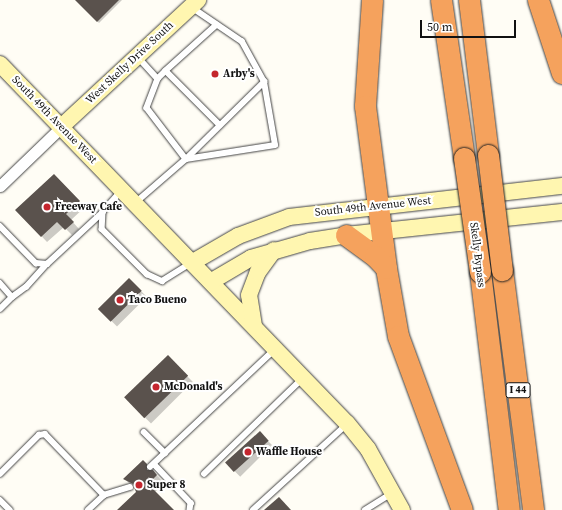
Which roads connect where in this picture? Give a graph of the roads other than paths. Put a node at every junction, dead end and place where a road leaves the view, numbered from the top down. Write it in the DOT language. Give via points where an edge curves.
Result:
graph roads {
  1 [pos="372,0"];
  2 [pos="441,0"];
  3 [pos="469,0"];
  4 [pos="476,0"];
  5 [pos="538,0"];
  6 [pos="195,4"];
  7 [pos="217,25"];
  8 [pos="474,42"];
  9 [pos="137,56"];
  10 [pos="0,64"];
  11 [pos="166,71"];
  12 [pos="562,73"];
  13 [pos="158,78"];
  14 [pos="264,82"];
  15 [pos="220,125"];
  16 [pos="61,127"];
  17 [pos="186,158"];
  18 [pos="0,186"];
  19 [pos="562,186"];
  20 [pos="123,190"];
  21 [pos="135,203"];
  22 [pos="379,208"];
  23 [pos="103,212"];
  24 [pos="562,212"];
  25 [pos="0,226"];
  26 [pos="382,233"];
  27 [pos="346,235"];
  28 [pos="274,250"];
  29 [pos="193,262"];
  30 [pos="47,264"];
  31 [pos="386,268"];
  32 [pos="212,281"];
  33 [pos="0,284"];
  34 [pos="12,297"];
  35 [pos="0,309"];
  36 [pos="254,326"];
  37 [pos="276,348"];
  38 [pos="304,377"];
  39 [pos="348,423"];
  40 [pos="144,432"];
  41 [pos="165,453"];
  42 [pos="0,474"];
  43 [pos="204,474"];
  44 [pos="130,487"];
  45 [pos="393,492"];
  46 [pos="104,495"];
  47 [pos="0,500"];
  48 [pos="10,510"];
  49 [pos="88,510"];
  50 [pos="190,510"];
  51 [pos="252,510"];
  52 [pos="365,510"];
  53 [pos="402,510"];
  54 [pos="462,510"];
  55 [pos="509,510"];
  56 [pos="533,510"];
  1 -- 22 [label="highway" via="365,106"];
  2 -- 55 [label="highway, Skelly Bypass / I 44, bridge" via="480,272"];
  3 -- 8 [label="highway, I 44"];
  4 -- 8 [label="highway"];
  5 -- 12 [label="highway"];
  6 -- 7 [label="lane"];
  6 -- 9 [label="street, West Skelly Drive South"];
  7 -- 11 [label="lane"];
  7 -- 14 [label="lane" via="242,42"];
  8 -- 56 [label="highway, I 44, bridge"];
  9 -- 13 [label="lane"];
  9 -- 16 [label="street, West Skelly Drive South"];
  10 -- 16 [label="street, South 49th Avenue West"];
  11 -- 13 [label="lane"];
  11 -- 15 [label="lane"];
  13 -- 17 [label="lane" via="147,108"];
  14 -- 15 [label="lane"];
  14 -- 17 [label="lane" via="275,145"];
  15 -- 17 [label="lane"];
  16 -- 18 [label="street"];
  16 -- 20 [label="street, South 49th Avenue West"];
  17 -- 21 [label="lane"];
  19 -- 22 [label="street, South 49th Avenue West"];
  20 -- 21 [label="street, South 49th Avenue West"];
  20 -- 23 [label="lane"];
  21 -- 29 [label="street, South 49th Avenue West"];
  22 -- 26 [label="highway"];
  22 -- 29 [label="street, South 49th Avenue West" via="289,217 262,225"];
  23 -- 29 [label="lane" via="102,229 147,274 162,280"];
  23 -- 30 [label="lane"];
  24 -- 26 [label="street"];
  25 -- 30 [label="lane" via="36,263"];
  26 -- 27 [label="street"];
  26 -- 31 [label="highway"];
  27 -- 28 [label="street"];
  27 -- 31 [label="highway" via="376,256"];
  28 -- 32 [label="street" via="234,267"];
  28 -- 36 [label="street" via="258,272 250,295"];
  29 -- 32 [label="street, South 49th Avenue West"];
  30 -- 34 [label="lane" via="26,287"];
  31 -- 54 [label="highway" via="398,336"];
  32 -- 36 [label="street, South 49th Avenue West"];
  33 -- 34 [label="lane"];
  34 -- 35 [label="lane"];
  36 -- 37 [label="street, South 49th Avenue West"];
  37 -- 38 [label="street, South 49th Avenue West"];
  37 -- 41 [label="lane"];
  38 -- 39 [label="street, South 49th Avenue West"];
  38 -- 43 [label="lane"];
  39 -- 45 [label="street, South 49th Avenue West" via="368,449"];
  39 -- 51 [label="lane"];
  40 -- 41 [label="lane"];
  41 -- 50 [label="lane" via="152,466 191,503"];
  42 -- 46 [label="lane" via="39,435 45,434"];
  44 -- 46 [label="lane"];
  45 -- 52 [label="lane"];
  45 -- 53 [label="street, South 49th Avenue West"];
  46 -- 49 [label="lane"];
  47 -- 48 [label="lane"];
}
